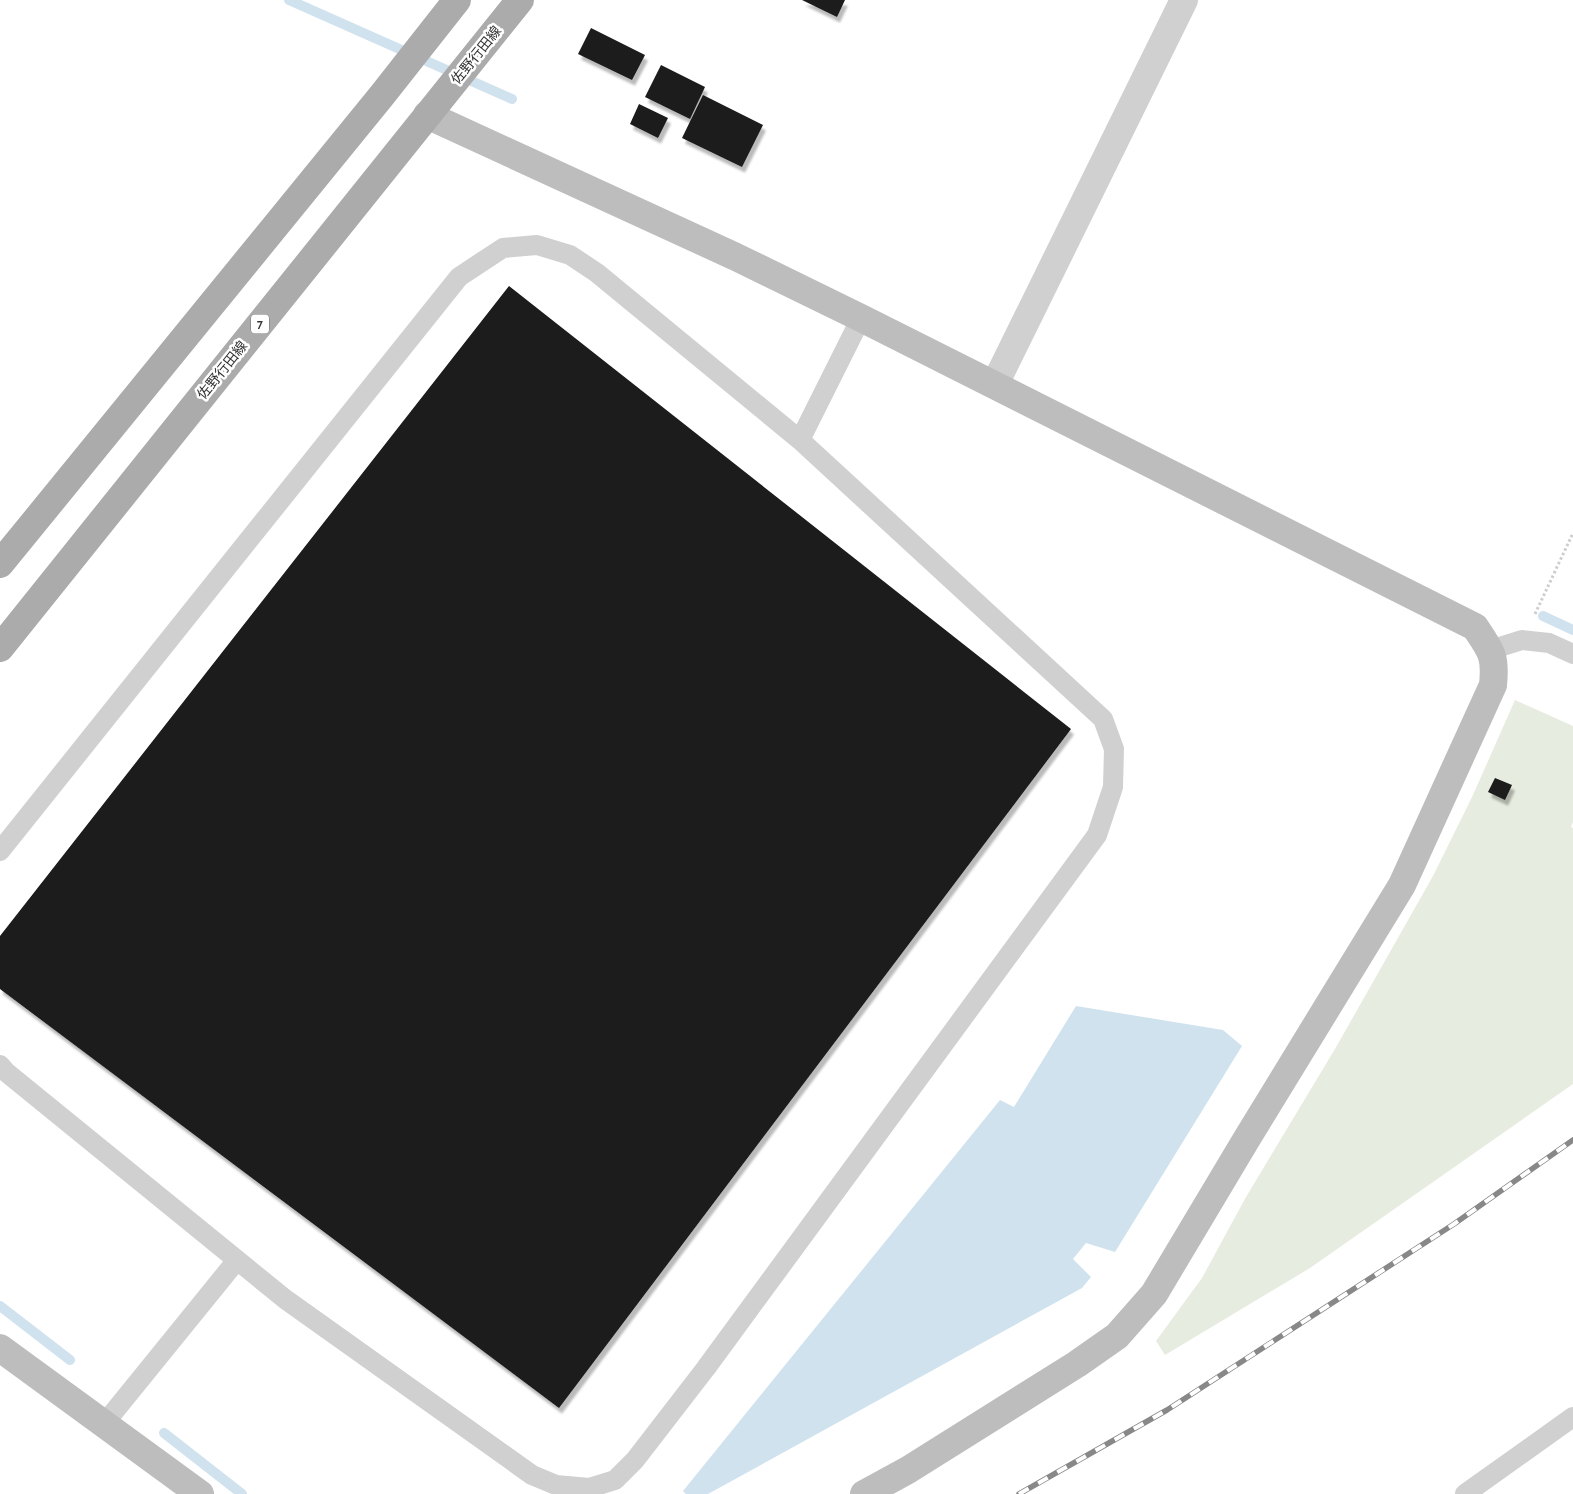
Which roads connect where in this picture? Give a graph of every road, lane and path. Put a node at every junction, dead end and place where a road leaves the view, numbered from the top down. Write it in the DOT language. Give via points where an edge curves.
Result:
graph roads {
  1 [pos="457,0"];
  2 [pos="520,0"];
  3 [pos="1184,0"];
  4 [pos="427,115"];
  5 [pos="861,318"];
  6 [pos="995,384"];
  7 [pos="800,440"];
  8 [pos="1573,533"];
  9 [pos="0,564"];
  10 [pos="1522,640"];
  11 [pos="0,648"];
  12 [pos="1490,650"];
  13 [pos="1573,654"];
  14 [pos="0,851"];
  15 [pos="0,1065"];
  16 [pos="237,1260"];
  17 [pos="0,1348"];
  18 [pos="1573,1417"];
  19 [pos="104,1424"];
  20 [pos="200,1494"];
  21 [pos="864,1494"];
  22 [pos="1465,1494"];
  1 -- 9 [label="main road"];
  2 -- 4 [label="main road, 佐野行田線 / 7"];
  3 -- 6 [label="street"];
  4 -- 5 [label="street"];
  4 -- 11 [label="main road, 佐野行田線 / 7"];
  5 -- 6 [label="street"];
  5 -- 7 [label="lane"];
  6 -- 12 [label="street" via="1475,627"];
  7 -- 14 [label="lane" via="597,273 570,255 537,246 503,248 459,277"];
  7 -- 16 [label="lane" via="1103,718 1114,749 1113,788 1097,835 712,1360 636,1460 616,1480 589,1488 556,1485 532,1475 284,1299"];
  8 -- 10 [label="path"];
  10 -- 12 [label="lane"];
  10 -- 13 [label="lane" via="1549,643"];
  12 -- 21 [label="street" via="1495,665 1493,685 1402,885 1154,1294 1117,1336 1077,1364"];
  15 -- 16 [label="lane"];
  16 -- 19 [label="lane"];
  17 -- 19 [label="street"];
  18 -- 22 [label="lane"];
  19 -- 20 [label="street"];
}
